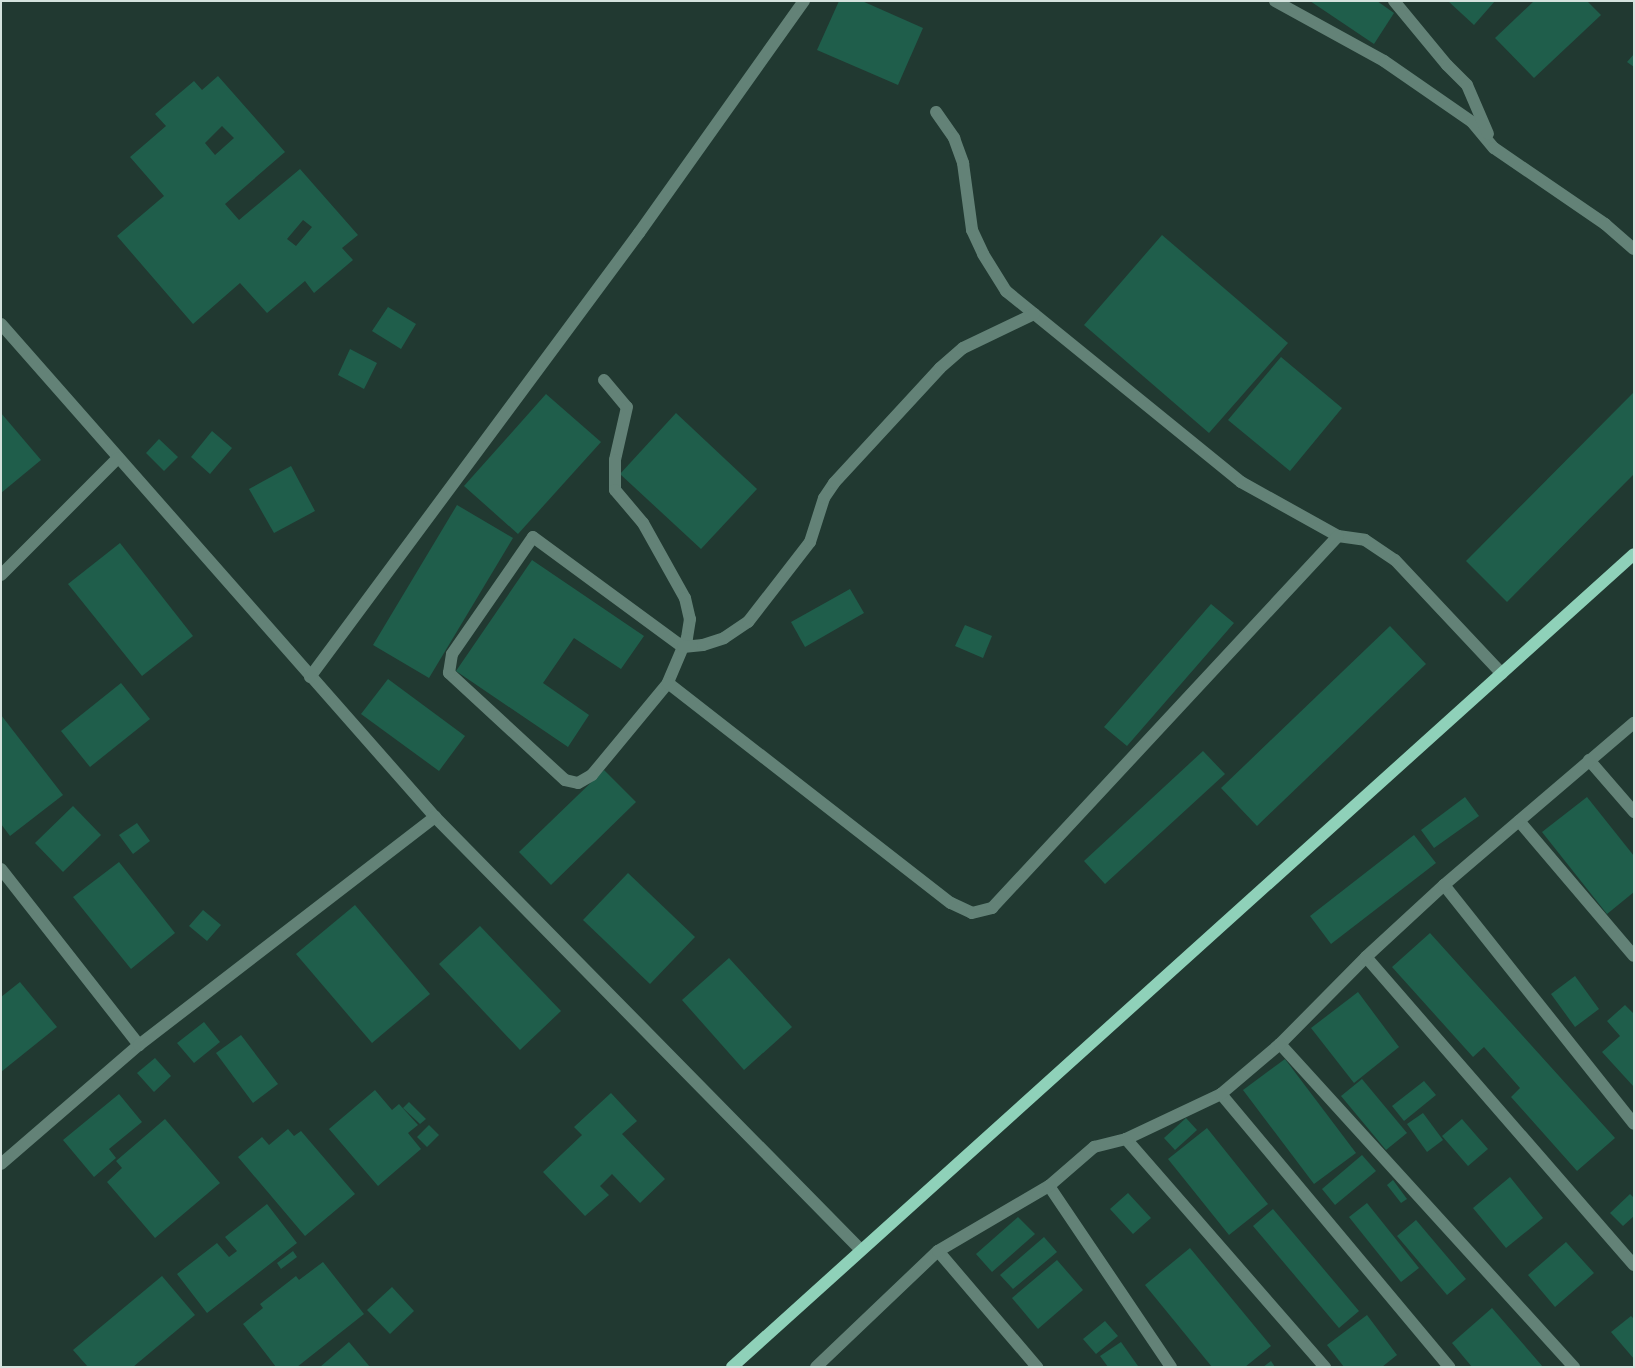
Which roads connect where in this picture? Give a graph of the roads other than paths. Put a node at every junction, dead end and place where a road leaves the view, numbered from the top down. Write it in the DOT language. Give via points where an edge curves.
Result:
graph roads {
  1 [pos="804,1"];
  2 [pos="1275,1"];
  3 [pos="1394,1"];
  4 [pos="936,112"];
  5 [pos="1494,148"];
  6 [pos="1634,249"];
  7 [pos="1034,314"];
  8 [pos="1,324"];
  9 [pos="604,380"];
  10 [pos="118,458"];
  11 [pos="1338,536"];
  12 [pos="1634,554"];
  13 [pos="1,575"];
  14 [pos="682,647"];
  15 [pos="1502,674"];
  16 [pos="310,677"];
  17 [pos="668,683"];
  18 [pos="1634,723"];
  19 [pos="1589,760"];
  20 [pos="1634,812"];
  21 [pos="435,817"];
  22 [pos="1519,822"];
  23 [pos="1,869"];
  24 [pos="1444,885"];
  25 [pos="1634,956"];
  26 [pos="1366,957"];
  27 [pos="139,1044"];
  28 [pos="1280,1044"];
  29 [pos="1221,1094"];
  30 [pos="1634,1124"];
  31 [pos="1126,1139"];
  32 [pos="1,1164"];
  33 [pos="1049,1186"];
  34 [pos="861,1250"];
  35 [pos="938,1251"];
  36 [pos="1634,1265"];
  37 [pos="732,1367"];
  38 [pos="816,1367"];
  39 [pos="1037,1367"];
  40 [pos="1171,1367"];
  41 [pos="1325,1367"];
  42 [pos="1449,1367"];
  43 [pos="1574,1367"];
  1 -- 16 [label="street" via="639,233"];
  2 -- 5 [label="street" via="1384,61 1472,122"];
  3 -- 5 [label="street" via="1467,85"];
  4 -- 7 [label="street" via="954,138 963,162 972,230 983,254 1006,291"];
  5 -- 6 [label="street" via="1605,224"];
  7 -- 11 [label="street" via="1241,482"];
  7 -- 14 [label="street" via="963,348 940,368 834,482 824,498 810,542 748,622 724,638"];
  8 -- 10 [label="street"];
  9 -- 14 [label="street" via="627,407 616,460 615,490 643,523 685,598 690,619"];
  10 -- 13 [label="street"];
  10 -- 16 [label="street"];
  11 -- 15 [label="street" via="1365,540 1394,560"];
  11 -- 17 [label="street" via="992,908 972,913 951,903"];
  12 -- 15 [label="main road"];
  14 -- 17 [label="street"];
  14 -- 17 [label="street" via="533,537 452,654 449,673 565,780 578,783 592,775"];
  15 -- 34 [label="main road"];
  16 -- 21 [label="street"];
  18 -- 19 [label="street"];
  19 -- 20 [label="street"];
  19 -- 22 [label="street"];
  21 -- 27 [label="street"];
  21 -- 34 [label="street"];
  22 -- 24 [label="street"];
  22 -- 25 [label="street"];
  23 -- 27 [label="street"];
  24 -- 26 [label="street"];
  24 -- 30 [label="street"];
  26 -- 28 [label="street"];
  26 -- 36 [label="street"];
  27 -- 32 [label="street"];
  28 -- 29 [label="street"];
  28 -- 43 [label="street"];
  29 -- 31 [label="street"];
  29 -- 42 [label="street"];
  31 -- 33 [label="street" via="1094,1147"];
  31 -- 41 [label="street"];
  33 -- 35 [label="street"];
  33 -- 40 [label="street"];
  34 -- 37 [label="main road"];
  35 -- 38 [label="street"];
  35 -- 39 [label="street"];
}
